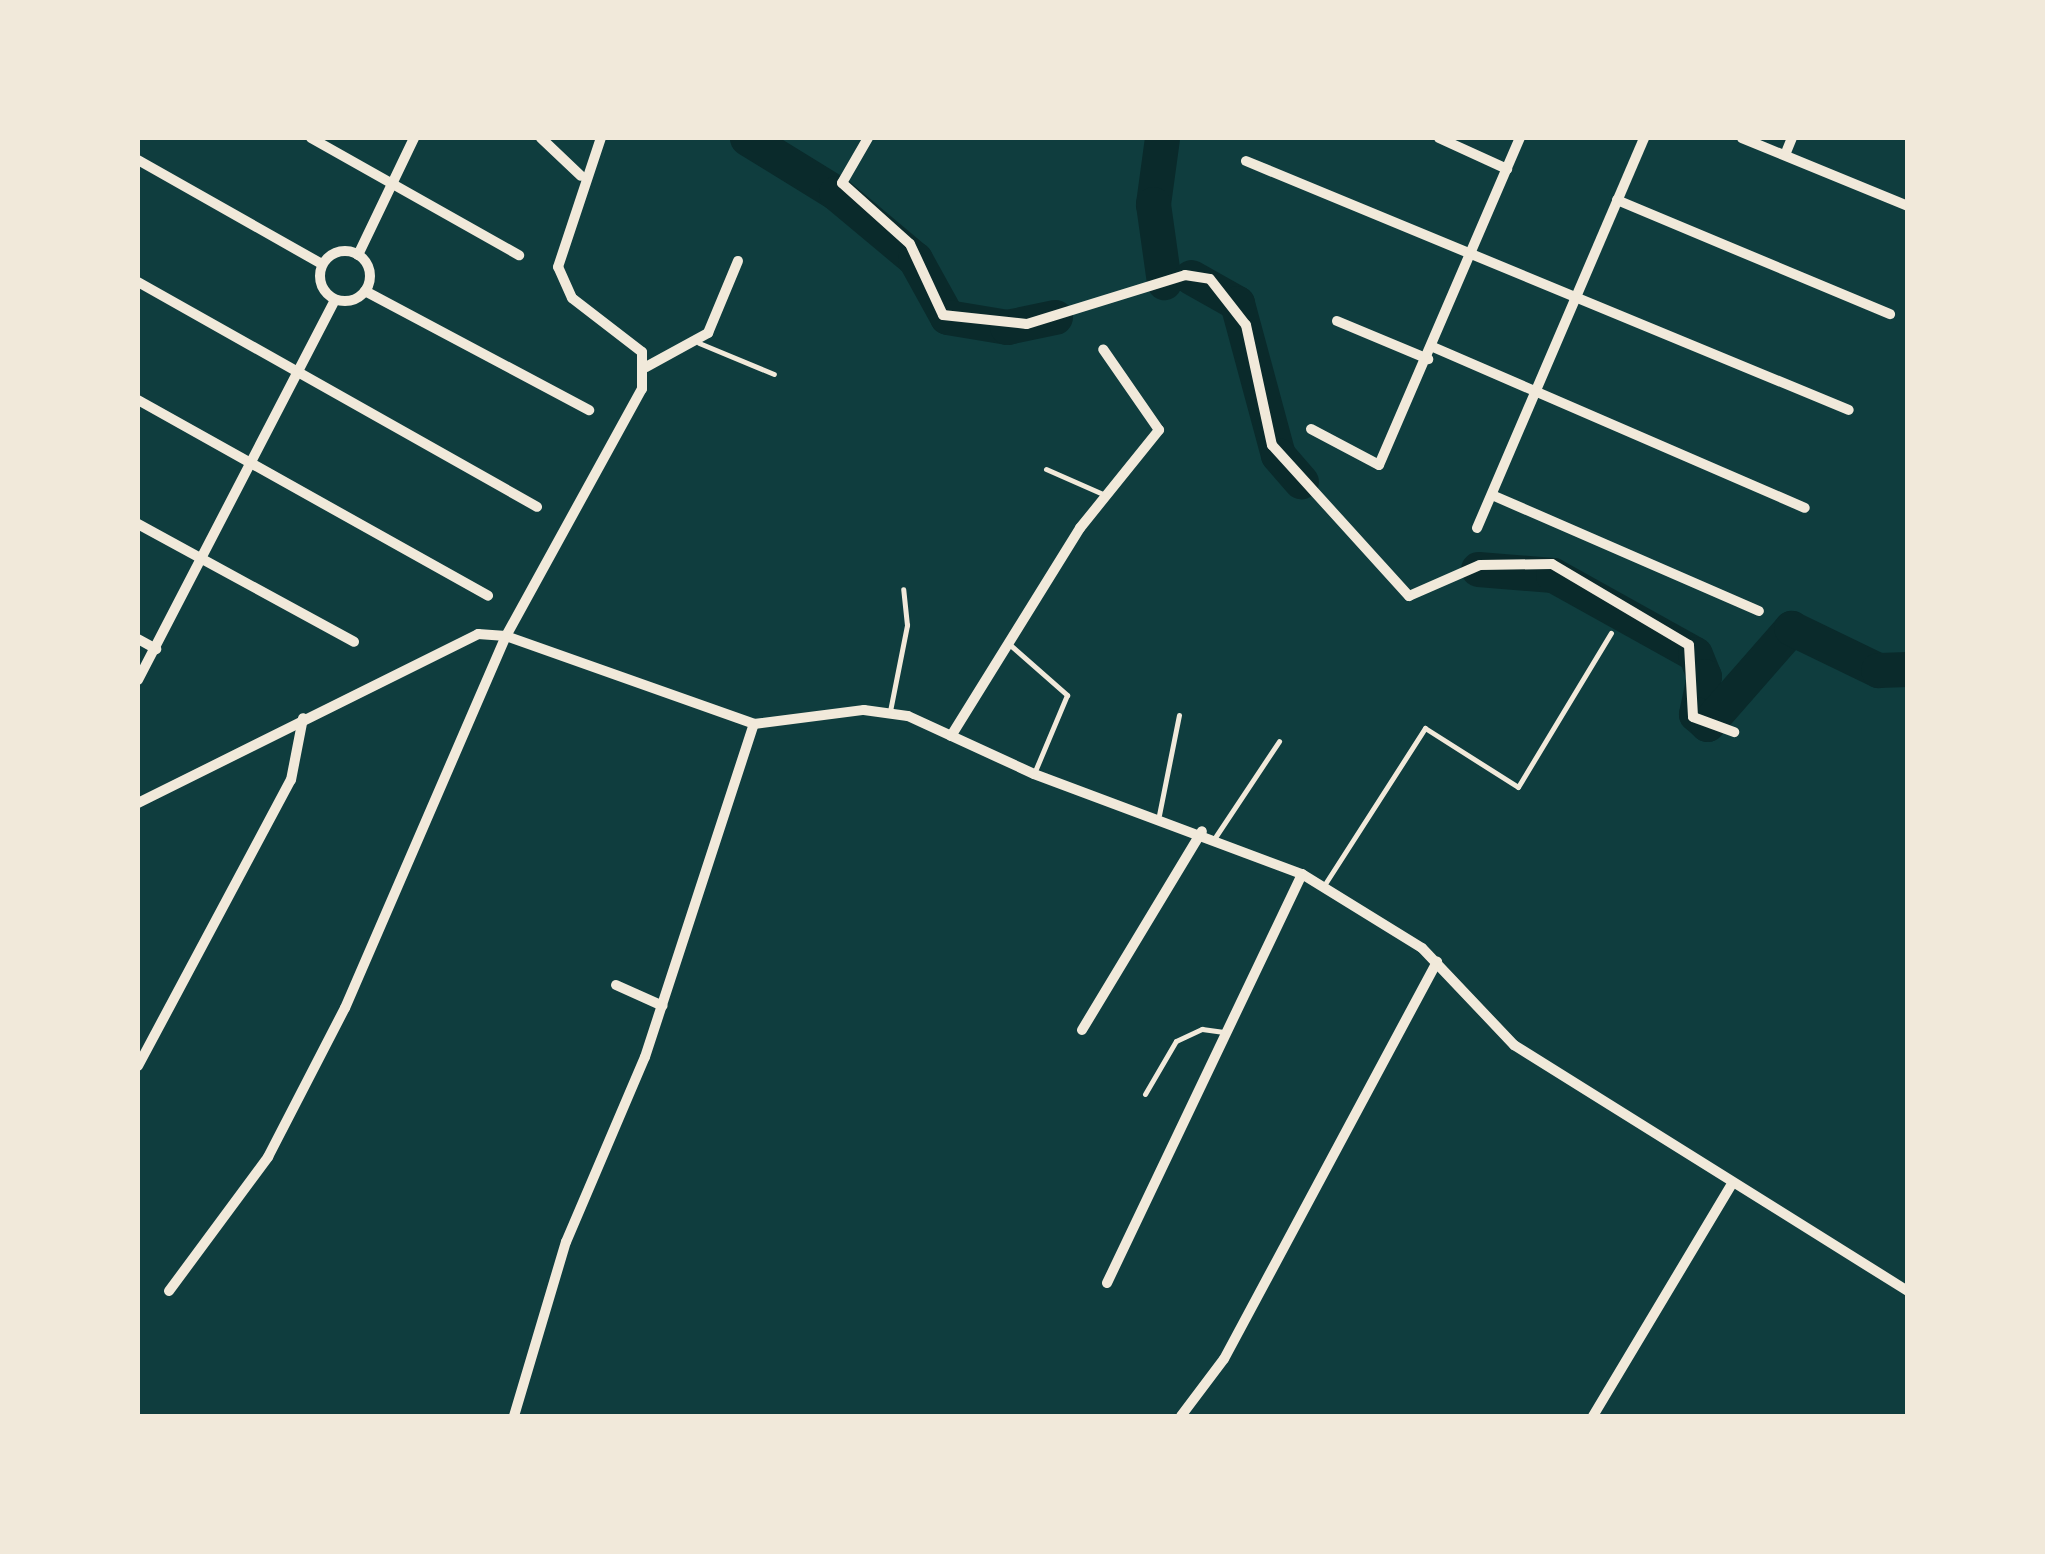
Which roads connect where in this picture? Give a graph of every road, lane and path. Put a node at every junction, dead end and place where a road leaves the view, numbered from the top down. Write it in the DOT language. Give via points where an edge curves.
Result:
graph roads {
  1 [pos="311,138"];
  2 [pos="414,138"];
  3 [pos="540,138"];
  4 [pos="601,138"];
  5 [pos="868,138"];
  6 [pos="1439,138"];
  7 [pos="1520,138"];
  8 [pos="1644,138"];
  9 [pos="1742,138"];
  10 [pos="1792,138"];
  11 [pos="1785,155"];
  12 [pos="138,160"];
  13 [pos="1246,161"];
  14 [pos="1507,169"];
  15 [pos="582,176"];
  16 [pos="392,182"];
  17 [pos="1617,200"];
  18 [pos="1908,206"];
  19 [pos="1472,254"];
  20 [pos="358,255"];
  21 [pos="519,256"];
  22 [pos="738,261"];
  23 [pos="322,264"];
  24 [pos="138,282"];
  25 [pos="365,291"];
  26 [pos="1575,298"];
  27 [pos="335,300"];
  28 [pos="1890,314"];
  29 [pos="1337,321"];
  30 [pos="699,342"];
  31 [pos="1433,347"];
  32 [pos="1104,348"];
  33 [pos="1428,359"];
  34 [pos="646,367"];
  35 [pos="302,374"];
  36 [pos="774,374"];
  37 [pos="1534,391"];
  38 [pos="138,400"];
  39 [pos="588,410"];
  40 [pos="1849,410"];
  41 [pos="1311,429"];
  42 [pos="256,466"];
  43 [pos="1046,469"];
  44 [pos="1106,495"];
  45 [pos="1492,495"];
  46 [pos="537,507"];
  47 [pos="1805,508"];
  48 [pos="138,524"];
  49 [pos="1477,528"];
  50 [pos="204,561"];
  51 [pos="903,588"];
  52 [pos="488,596"];
  53 [pos="1759,611"];
  54 [pos="1612,633"];
  55 [pos="506,636"];
  56 [pos="138,639"];
  57 [pos="354,642"];
  58 [pos="1008,644"];
  59 [pos="156,649"];
  60 [pos="138,680"];
  61 [pos="890,711"];
  62 [pos="1179,715"];
  63 [pos="303,718"];
  64 [pos="754,724"];
  65 [pos="1734,732"];
  66 [pos="952,736"];
  67 [pos="1279,741"];
  68 [pos="1034,774"];
  69 [pos="138,803"];
  70 [pos="1159,815"];
  71 [pos="1202,831"];
  72 [pos="1216,836"];
  73 [pos="1302,874"];
  74 [pos="1323,886"];
  75 [pos="1437,961"];
  76 [pos="616,984"];
  77 [pos="662,1006"];
  78 [pos="1082,1030"];
  79 [pos="1228,1033"];
  80 [pos="138,1066"];
  81 [pos="1144,1094"];
  82 [pos="1730,1184"];
  83 [pos="1107,1283"];
  84 [pos="168,1291"];
  85 [pos="1908,1291"];
  86 [pos="514,1416"];
  87 [pos="1180,1416"];
  88 [pos="1593,1416"];
  1 -- 16 [label="street"];
  2 -- 16 [label="street"];
  3 -- 15 [label="street"];
  4 -- 15 [label="street"];
  5 -- 65 [label="street" via="842,183 910,244 943,315 1027,324 1185,275 1210,279 1246,324 1272,444 1410,596 1480,564 1552,564 1690,646 1693,716"];
  6 -- 14 [label="street"];
  7 -- 14 [label="street"];
  8 -- 17 [label="street"];
  9 -- 11 [label="street"];
  10 -- 11 [label="street"];
  11 -- 18 [label="street"];
  12 -- 23 [label="street"];
  13 -- 19 [label="street"];
  14 -- 19 [label="street"];
  15 -- 34 [label="street" via="561,246 562,283 634,341"];
  16 -- 20 [label="street"];
  16 -- 21 [label="street"];
  17 -- 26 [label="street"];
  17 -- 28 [label="street"];
  19 -- 26 [label="street"];
  19 -- 31 [label="street"];
  20 -- 23 [label="street" via="334,253"];
  20 -- 25 [label="street" via="368,268"];
  22 -- 30 [label="street"];
  23 -- 27 [label="street" via="323,289"];
  24 -- 35 [label="street"];
  25 -- 27 [label="street"];
  25 -- 39 [label="street"];
  26 -- 37 [label="street"];
  26 -- 40 [label="street"];
  27 -- 35 [label="street"];
  29 -- 33 [label="street"];
  30 -- 34 [label="street"];
  30 -- 36 [label="lane"];
  31 -- 33 [label="street"];
  31 -- 37 [label="street"];
  32 -- 44 [label="street" via="1161,424"];
  33 -- 41 [label="street" via="1379,464"];
  34 -- 55 [label="street" via="634,411"];
  35 -- 42 [label="street"];
  35 -- 46 [label="street"];
  37 -- 45 [label="street"];
  37 -- 47 [label="street"];
  38 -- 42 [label="street"];
  42 -- 50 [label="street"];
  42 -- 52 [label="street"];
  43 -- 44 [label="lane"];
  44 -- 58 [label="street"];
  45 -- 49 [label="street"];
  45 -- 53 [label="street"];
  48 -- 50 [label="street"];
  50 -- 57 [label="street"];
  50 -- 59 [label="street"];
  51 -- 61 [label="lane" via="907,625"];
  54 -- 74 [label="lane" via="1518,787 1425,728"];
  55 -- 63 [label="street" via="454,643"];
  55 -- 64 [label="street"];
  55 -- 84 [label="street" via="345,1008 276,1141"];
  56 -- 59 [label="street"];
  58 -- 66 [label="street"];
  58 -- 68 [label="lane" via="1067,695"];
  59 -- 60 [label="street"];
  61 -- 64 [label="street"];
  61 -- 66 [label="street"];
  62 -- 70 [label="lane"];
  63 -- 69 [label="street"];
  63 -- 80 [label="street" via="290,780"];
  64 -- 77 [label="street"];
  66 -- 68 [label="street"];
  67 -- 72 [label="lane"];
  68 -- 70 [label="street"];
  70 -- 71 [label="street"];
  71 -- 72 [label="street"];
  71 -- 78 [label="street"];
  72 -- 73 [label="street"];
  73 -- 74 [label="street"];
  73 -- 79 [label="street"];
  74 -- 75 [label="street"];
  75 -- 82 [label="street" via="1514,1045"];
  75 -- 87 [label="street" via="1234,1343"];
  76 -- 77 [label="street"];
  77 -- 86 [label="street" via="566,1242"];
  79 -- 81 [label="lane" via="1202,1029 1176,1042"];
  79 -- 83 [label="street"];
  82 -- 85 [label="street"];
  82 -- 88 [label="street"];
}
